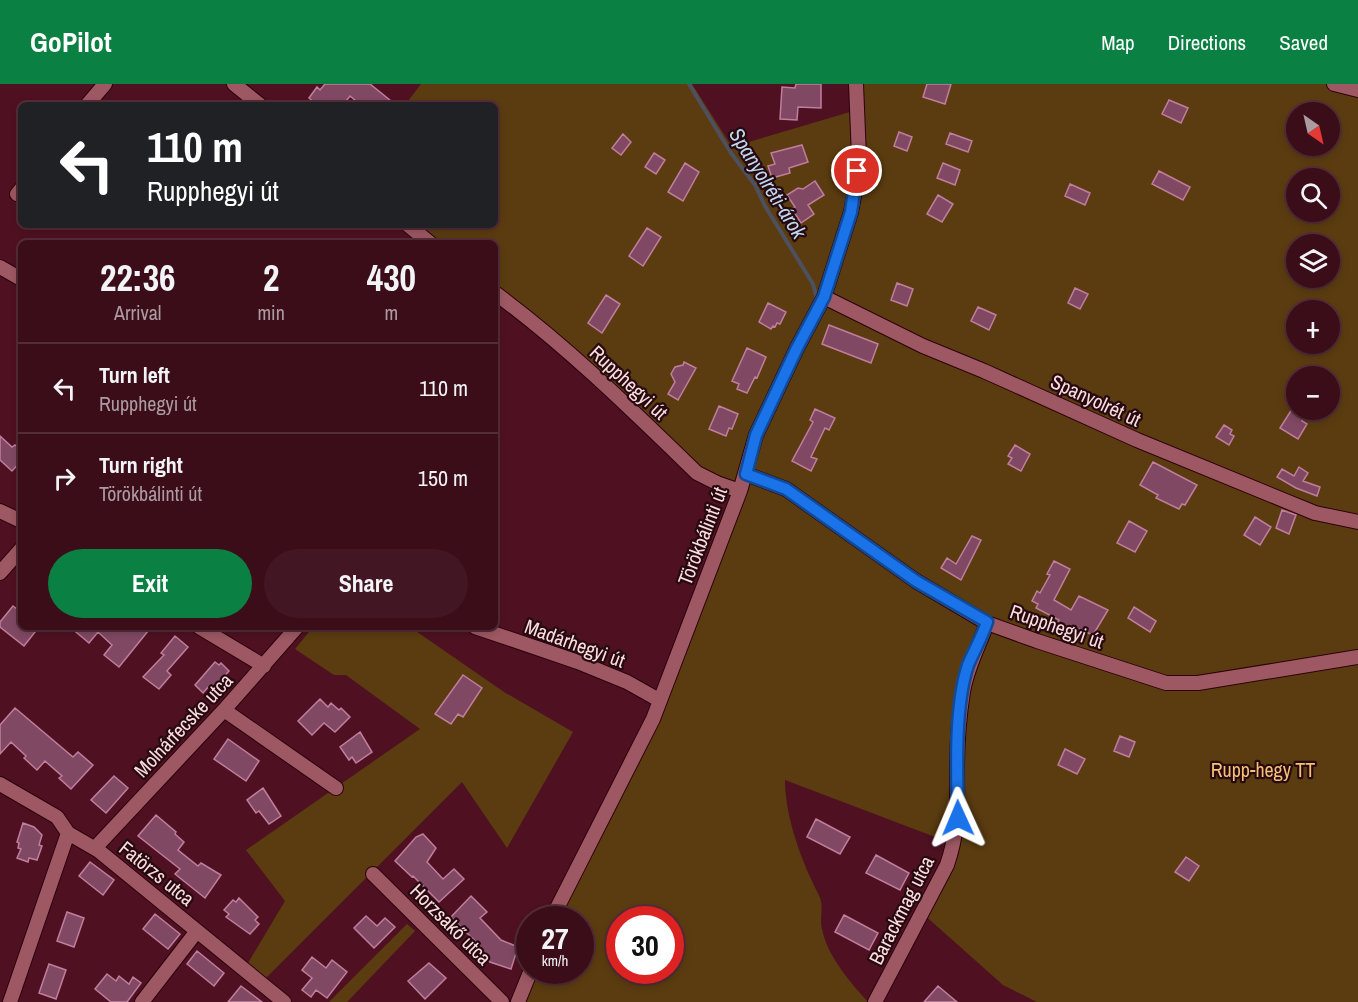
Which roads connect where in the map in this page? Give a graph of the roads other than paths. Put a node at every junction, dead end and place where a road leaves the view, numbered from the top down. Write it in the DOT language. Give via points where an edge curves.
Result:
graph roads {
  1 [pos="105,84"];
  2 [pos="234,84"];
  3 [pos="856,84"];
  4 [pos="1334,84"];
  5 [pos="1358,90"];
  6 [pos="90,102"];
  7 [pos="256,102"];
  8 [pos="412,228"];
  9 [pos="426,240"];
  10 [pos="0,267"];
  11 [pos="18,277"];
  12 [pos="498,295"];
  13 [pos="824,297"];
  14 [pos="746,474"];
  15 [pos="740,491"];
  16 [pos="0,511"];
  17 [pos="18,520"];
  18 [pos="1358,522"];
  19 [pos="18,552"];
  20 [pos="0,573"];
  21 [pos="987,622"];
  22 [pos="204,630"];
  23 [pos="294,630"];
  24 [pos="483,630"];
  25 [pos="1358,657"];
  26 [pos="264,666"];
  27 [pos="659,700"];
  28 [pos="224,711"];
  29 [pos="0,784"];
  30 [pos="336,788"];
  31 [pos="68,833"];
  32 [pos="94,848"];
  33 [pos="373,874"];
  34 [pos="558,906"];
  35 [pos="197,931"];
  36 [pos="525,984"];
  37 [pos="10,1002"];
  38 [pos="142,1002"];
  39 [pos="283,1002"];
  40 [pos="502,1002"];
  41 [pos="518,1002"];
  42 [pos="875,1002"];
  1 -- 6 [label="street"];
  2 -- 7 [label="street"];
  3 -- 13 [label="street, Törökbálinti út" via="856,185"];
  4 -- 5 [label="street"];
  8 -- 9 [label="street"];
  10 -- 11 [label="street"];
  12 -- 15 [label="street, Rupphegyi út" via="586,368 697,473"];
  13 -- 14 [label="street, Törökbálinti út" via="756,435"];
  13 -- 18 [label="street, Spanyolrét út" via="923,346 1137,440 1315,513"];
  14 -- 15 [label="street, Törökbálinti út"];
  14 -- 21 [label="street, Rupphegyi út" via="786,489 916,581"];
  15 -- 27 [label="street, Törökbálinti út"];
  16 -- 17 [label="street"];
  19 -- 20 [label="street"];
  21 -- 25 [label="street, Rupphegyi út" via="1166,683 1198,683"];
  21 -- 42 [label="street, Barackmag utca" via="968,666 963,692 954,845"];
  22 -- 26 [label="street"];
  23 -- 26 [label="street, Molnárfecske utca"];
  24 -- 27 [label="street, Madárhegyi út" via="578,662"];
  26 -- 28 [label="street, Molnárfecske utca"];
  27 -- 34 [label="street, Törökbálinti út"];
  28 -- 30 [label="street"];
  28 -- 32 [label="street, Molnárfecske utca"];
  29 -- 31 [label="street, Fatörzs utca" via="57,817"];
  31 -- 32 [label="street, Fatörzs utca"];
  31 -- 37 [label="street"];
  32 -- 35 [label="street, Fatörzs utca"];
  33 -- 40 [label="street, Horzsakő utca"];
  35 -- 38 [label="street"];
  35 -- 39 [label="street, Fatörzs utca"];
  36 -- 41 [label="street"];
}
